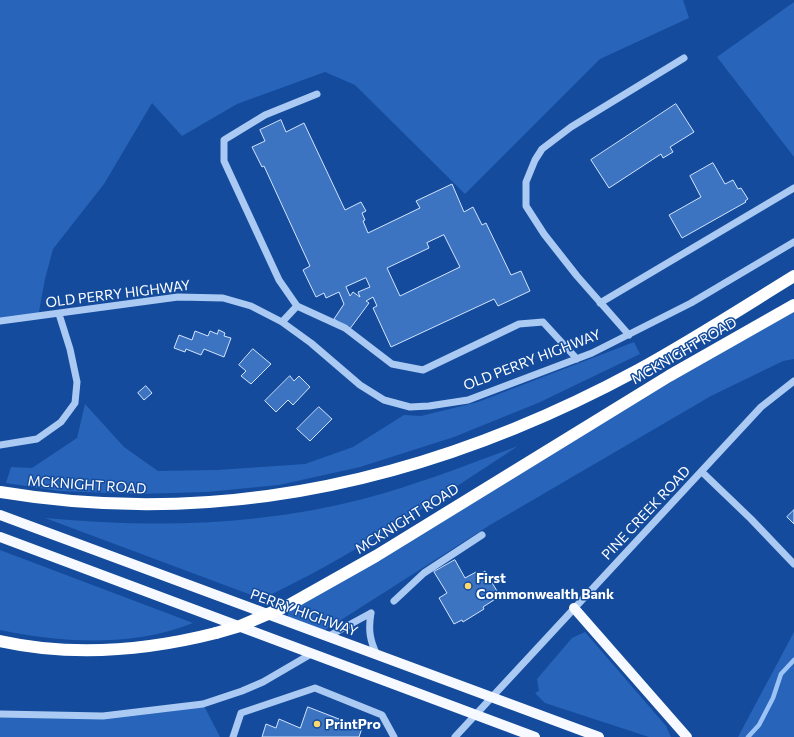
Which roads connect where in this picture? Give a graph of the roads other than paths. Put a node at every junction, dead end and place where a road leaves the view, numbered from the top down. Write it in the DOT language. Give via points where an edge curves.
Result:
graph roads {
  1 [pos="684,58"];
  2 [pos="317,94"];
  3 [pos="794,188"];
  4 [pos="794,242"];
  5 [pos="794,276"];
  6 [pos="600,303"];
  7 [pos="794,305"];
  8 [pos="297,306"];
  9 [pos="59,314"];
  10 [pos="0,321"];
  11 [pos="282,322"];
  12 [pos="629,335"];
  13 [pos="576,359"];
  14 [pos="794,381"];
  15 [pos="785,387"];
  16 [pos="794,388"];
  17 [pos="0,445"];
  18 [pos="702,472"];
  19 [pos="0,492"];
  20 [pos="0,515"];
  21 [pos="482,535"];
  22 [pos="0,538"];
  23 [pos="794,564"];
  24 [pos="394,601"];
  25 [pos="574,608"];
  26 [pos="327,637"];
  27 [pos="0,641"];
  28 [pos="311,654"];
  29 [pos="378,656"];
  30 [pos="491,698"];
  31 [pos="0,714"];
  32 [pos="476,716"];
  33 [pos="233,737"];
  34 [pos="394,737"];
  35 [pos="456,737"];
  36 [pos="535,737"];
  37 [pos="599,737"];
  38 [pos="687,737"];
  1 -- 6 [label="street" via="571,128 542,149 526,182 526,206 544,234"];
  2 -- 8 [label="street" via="265,115 224,140 224,161 279,280"];
  3 -- 6 [label="street"];
  4 -- 12 [label="street, OLD PERRY HIGHWAY" via="691,303"];
  5 -- 19 [label="highway, MCKNIGHT ROAD" via="673,351 601,389 476,443 404,468 359,480 262,498 168,505 92,504"];
  6 -- 12 [label="street"];
  7 -- 27 [label="highway, MCKNIGHT ROAD, bridge" via="669,376 376,556 289,605 240,626 168,644 115,650 60,650"];
  8 -- 11 [label="street"];
  8 -- 13 [label="street" via="345,328 392,364 423,370 527,323 543,322"];
  9 -- 10 [label="street, OLD PERRY HIGHWAY"];
  9 -- 11 [label="street, OLD PERRY HIGHWAY" via="178,297 205,296 251,306"];
  9 -- 17 [label="street" via="77,382 75,403 61,422 37,439"];
  11 -- 13 [label="street, OLD PERRY HIGHWAY" via="360,385 384,400 410,407 468,400"];
  12 -- 13 [label="street, OLD PERRY HIGHWAY"];
  14 -- 15 [label="street, PINE CREEK ROAD"];
  15 -- 16 [label="street"];
  15 -- 18 [label="street, PINE CREEK ROAD" via="761,407"];
  18 -- 23 [label="street" via="751,518"];
  18 -- 25 [label="street, PINE CREEK ROAD"];
  20 -- 26 [label="main road, PERRY HIGHWAY"];
  21 -- 24 [label="street" via="424,573"];
  22 -- 28 [label="main road"];
  25 -- 30 [label="street, PINE CREEK ROAD"];
  25 -- 38 [label="main road"];
  26 -- 29 [label="main road, PERRY HIGHWAY"];
  26 -- 29 [label="street" via="371,613 370,637"];
  28 -- 31 [label="street" via="263,682 203,704 103,716"];
  28 -- 32 [label="main road"];
  29 -- 30 [label="main road, PERRY HIGHWAY"];
  30 -- 32 [label="street, PINE CREEK ROAD"];
  30 -- 37 [label="main road, PERRY HIGHWAY"];
  32 -- 35 [label="street, PINE CREEK ROAD"];
  32 -- 36 [label="main road"];
  33 -- 34 [label="street" via="241,713 315,688 382,715"];
}
